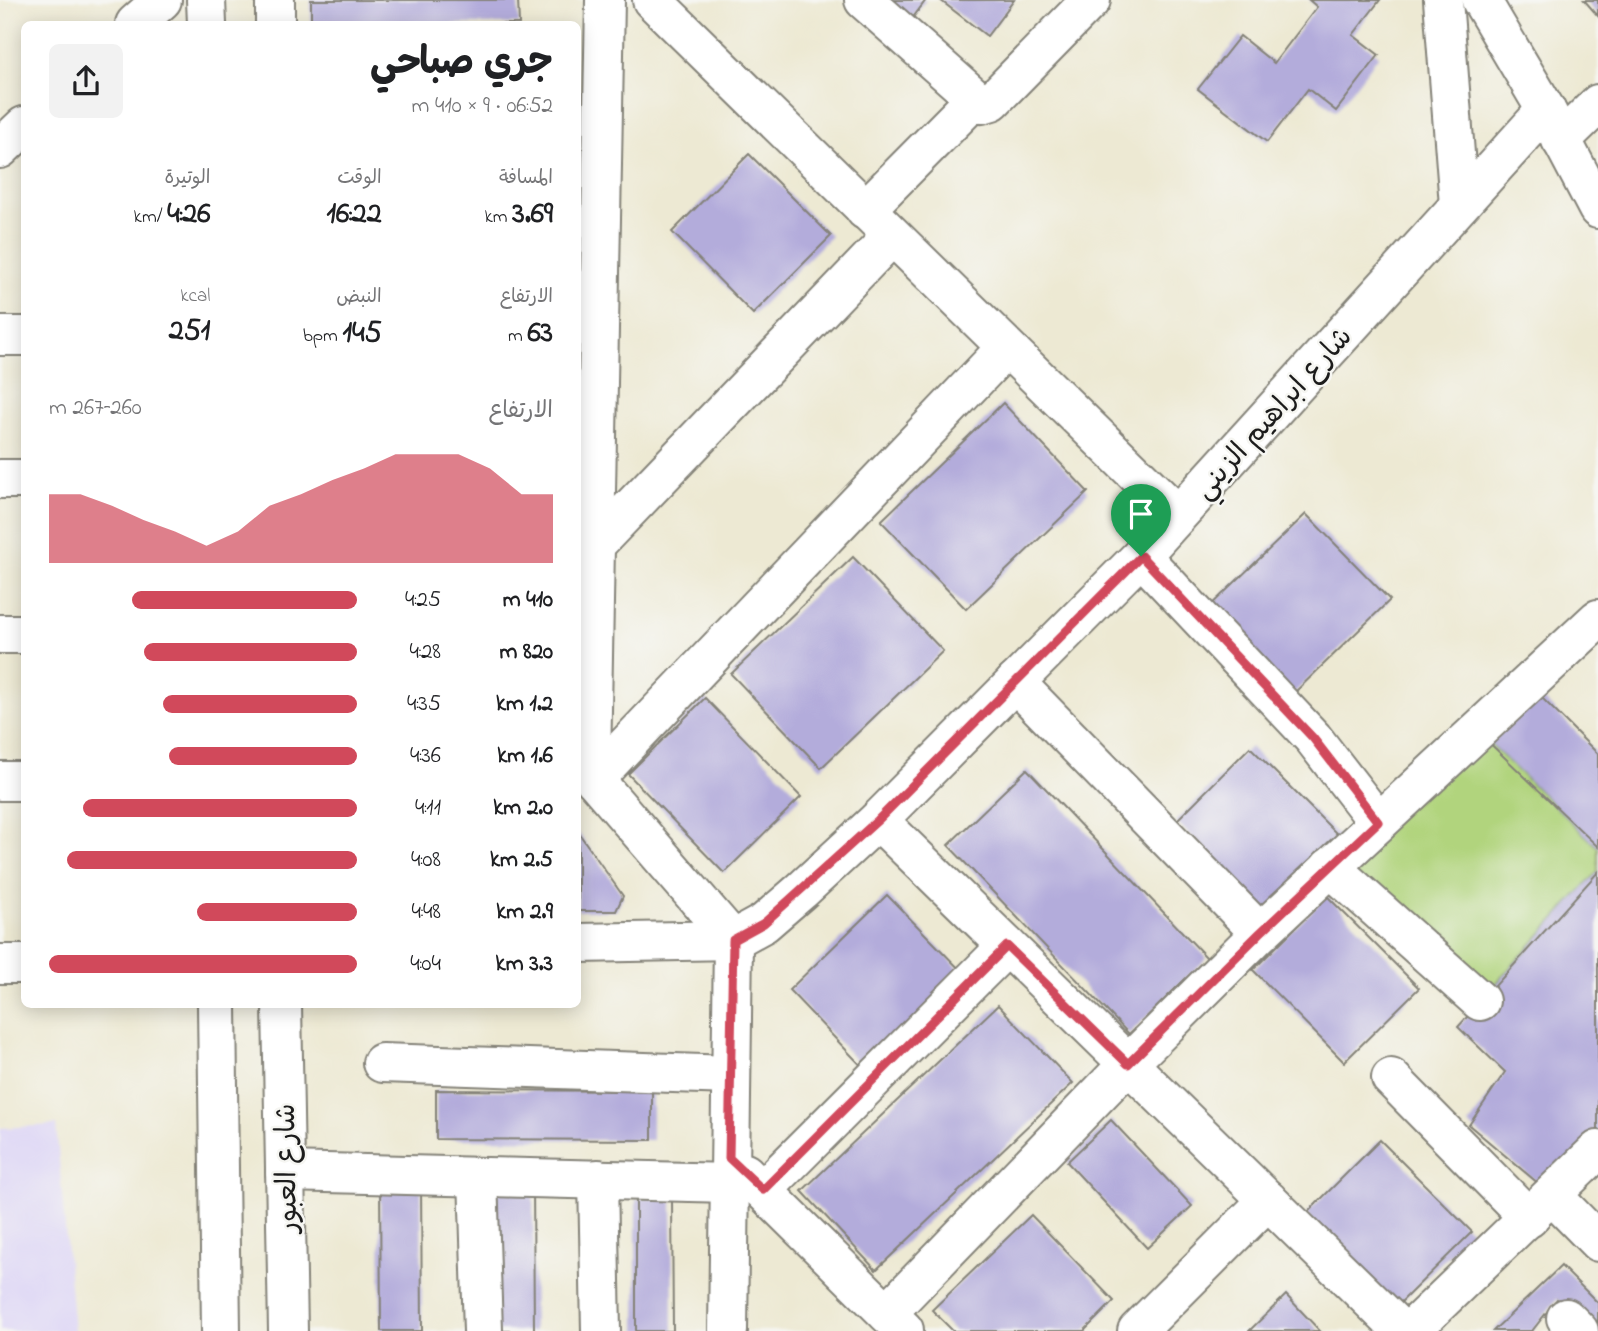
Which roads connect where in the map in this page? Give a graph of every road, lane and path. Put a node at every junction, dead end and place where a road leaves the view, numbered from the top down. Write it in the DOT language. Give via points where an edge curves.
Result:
graph roads {
  1 [pos="162,0"];
  2 [pos="206,0"];
  3 [pos="275,0"];
  4 [pos="605,0"];
  5 [pos="653,0"];
  6 [pos="864,0"];
  7 [pos="1091,0"];
  8 [pos="1443,0"];
  9 [pos="1481,0"];
  10 [pos="138,21"];
  11 [pos="207,21"];
  12 [pos="275,21"];
  13 [pos="975,99"];
  14 [pos="1598,104"];
  15 [pos="1554,125"];
  16 [pos="21,129"];
  17 [pos="0,149"];
  18 [pos="1458,205"];
  19 [pos="1598,209"];
  20 [pos="866,210"];
  21 [pos="892,236"];
  22 [pos="0,336"];
  23 [pos="21,336"];
  24 [pos="588,340"];
  25 [pos="1006,348"];
  26 [pos="0,479"];
  27 [pos="21,479"];
  28 [pos="1178,515"];
  29 [pos="589,546"];
  30 [pos="1141,556"];
  31 [pos="1598,619"];
  32 [pos="0,634"];
  33 [pos="21,634"];
  34 [pos="1015,682"];
  35 [pos="588,770"];
  36 [pos="0,781"];
  37 [pos="21,781"];
  38 [pos="878,820"];
  39 [pos="1378,822"];
  40 [pos="1330,867"];
  41 [pos="1260,933"];
  42 [pos="733,940"];
  43 [pos="581,943"];
  44 [pos="1007,946"];
  45 [pos="0,964"];
  46 [pos="21,964"];
  47 [pos="1480,1001"];
  48 [pos="218,1008"];
  49 [pos="282,1008"];
  50 [pos="382,1063"];
  51 [pos="1128,1064"];
  52 [pos="731,1075"];
  53 [pos="1391,1078"];
  54 [pos="1598,1150"];
  55 [pos="285,1172"];
  56 [pos="478,1177"];
  57 [pos="741,1177"];
  58 [pos="598,1180"];
  59 [pos="1268,1200"];
  60 [pos="1540,1206"];
  61 [pos="1598,1242"];
  62 [pos="896,1322"];
  63 [pos="221,1331"];
  64 [pos="288,1331"];
  65 [pos="483,1331"];
  66 [pos="601,1331"];
  67 [pos="728,1331"];
  68 [pos="1137,1331"];
  69 [pos="1402,1331"];
  70 [pos="1410,1331"];
  1 -- 10 [label="street"];
  2 -- 11 [label="street"];
  3 -- 12 [label="street"];
  4 -- 24 [label="street"];
  5 -- 20 [label="street"];
  6 -- 13 [label="street"];
  7 -- 13 [label="street" via="992,101 982,104"];
  8 -- 18 [label="street"];
  9 -- 15 [label="street"];
  13 -- 20 [label="street"];
  14 -- 15 [label="street, شارع ابراهيم الزيني"];
  15 -- 18 [label="street, شارع ابراهيم الزيني"];
  15 -- 19 [label="street"];
  16 -- 17 [label="street"];
  18 -- 28 [label="street, شارع ابراهيم الزيني"];
  20 -- 21 [label="street"];
  21 -- 25 [label="street"];
  21 -- 29 [label="street"];
  22 -- 23 [label="street"];
  24 -- 29 [label="street"];
  25 -- 28 [label="street"];
  25 -- 35 [label="street"];
  26 -- 27 [label="street"];
  28 -- 30 [label="street, شارع ابراهيم الزيني"];
  29 -- 35 [label="street"];
  30 -- 34 [label="street, شارع ابراهيم الزيني"];
  30 -- 39 [label="street" via="1313,738"];
  31 -- 39 [label="street"];
  32 -- 33 [label="street"];
  34 -- 38 [label="street, شارع ابراهيم الزيني"];
  34 -- 41 [label="street"];
  35 -- 42 [label="street"];
  36 -- 37 [label="street"];
  38 -- 42 [label="street, شارع ابراهيم الزيني" via="764,923"];
  38 -- 44 [label="street"];
  39 -- 40 [label="street"];
  40 -- 41 [label="street"];
  40 -- 47 [label="street"];
  41 -- 51 [label="street"];
  42 -- 43 [label="street, شارع ابراهيم الزيني"];
  42 -- 52 [label="street"];
  44 -- 51 [label="street"];
  44 -- 57 [label="street"];
  45 -- 46 [label="street"];
  48 -- 63 [label="street"];
  49 -- 55 [label="street, شارع العبور"];
  50 -- 52 [label="street"];
  51 -- 59 [label="street"];
  51 -- 62 [label="street"];
  52 -- 57 [label="street"];
  53 -- 60 [label="street"];
  54 -- 60 [label="street"];
  55 -- 56 [label="street"];
  55 -- 64 [label="street, شارع العبور"];
  56 -- 58 [label="street"];
  56 -- 65 [label="street"];
  57 -- 58 [label="street"];
  57 -- 62 [label="street"];
  57 -- 67 [label="street"];
  58 -- 66 [label="street"];
  59 -- 68 [label="street"];
  59 -- 69 [label="street"];
  60 -- 61 [label="street"];
  60 -- 70 [label="street"];
}
